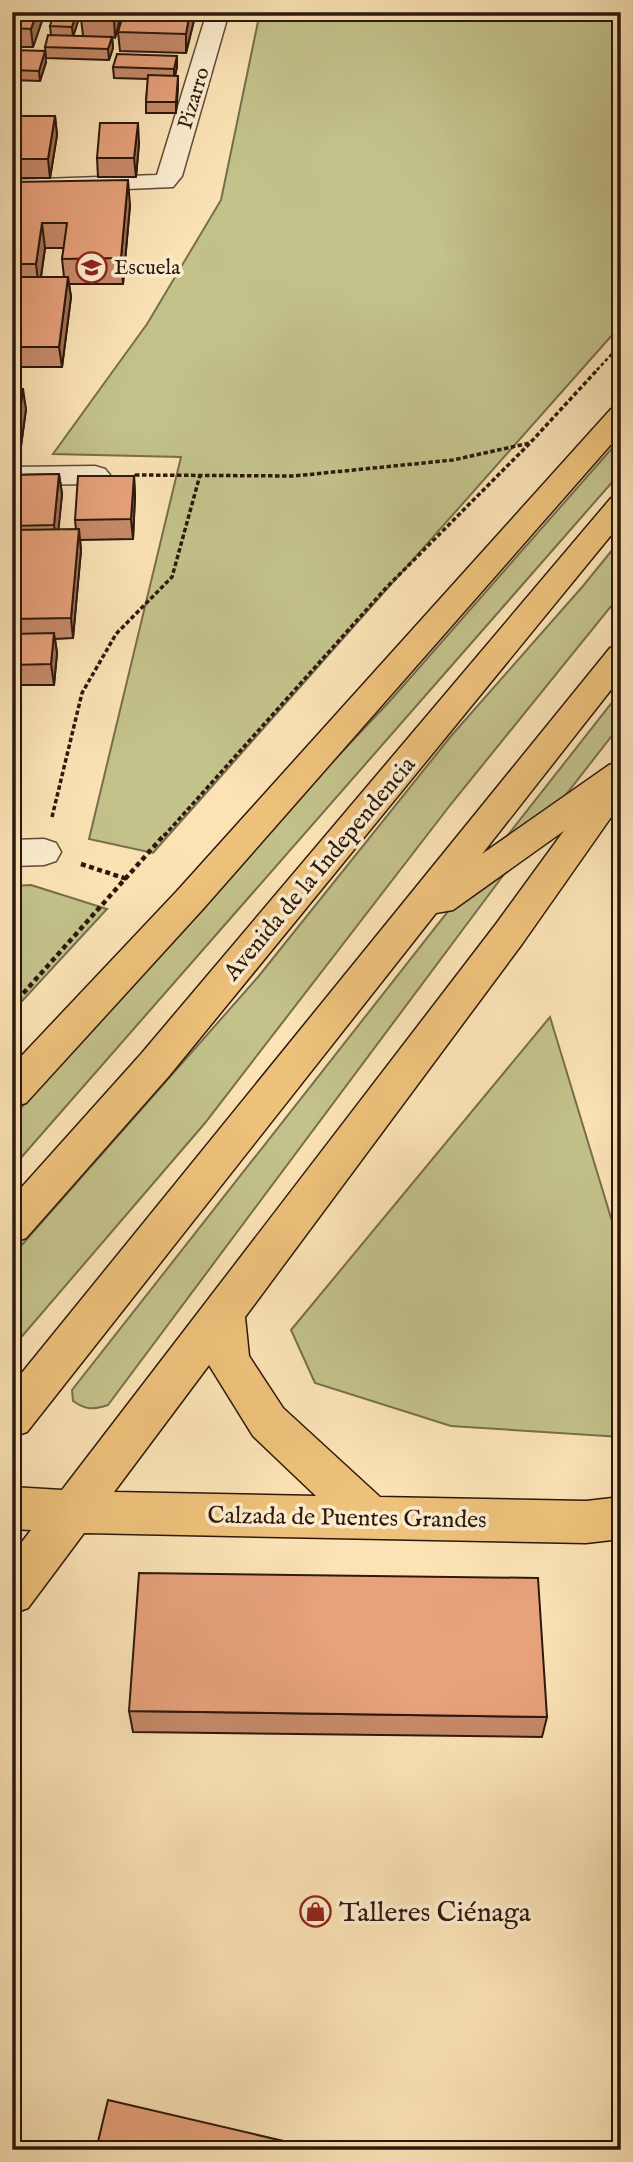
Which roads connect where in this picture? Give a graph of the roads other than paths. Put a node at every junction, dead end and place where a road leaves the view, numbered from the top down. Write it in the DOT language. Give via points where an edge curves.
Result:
graph roads {
  1 [pos="219,12"];
  2 [pos="12,187"];
  3 [pos="621,415"];
  4 [pos="94,474"];
  5 [pos="12,476"];
  6 [pos="621,504"];
  7 [pos="621,655"];
  8 [pos="621,775"];
  9 [pos="404,926"];
  10 [pos="12,1092"];
  11 [pos="12,1226"];
  12 [pos="223,1312"];
  13 [pos="12,1418"];
  14 [pos="12,1508"];
  15 [pos="73,1512"];
  16 [pos="370,1517"];
  17 [pos="621,1517"];
  18 [pos="12,1592"];
  1 -- 2 [label="street, Pizarro" via="170,176 164,182"];
  3 -- 10 [label="main road"];
  4 -- 5 [label="street"];
  6 -- 11 [label="main road, Avenida de la Independencia" via="163,1055"];
  7 -- 9 [label="main road"];
  8 -- 9 [label="main road"];
  8 -- 12 [label="main road" via="509,934"];
  9 -- 13 [label="main road"];
  12 -- 15 [label="main road"];
  12 -- 16 [label="main road" via="228,1361 268,1422"];
  14 -- 15 [label="main road, Calzada de Puentes Grandes"];
  15 -- 16 [label="main road, Calzada de Puentes Grandes"];
  15 -- 18 [label="main road"];
  16 -- 17 [label="main road, Calzada de Puentes Grandes" via="586,1522"];
}
